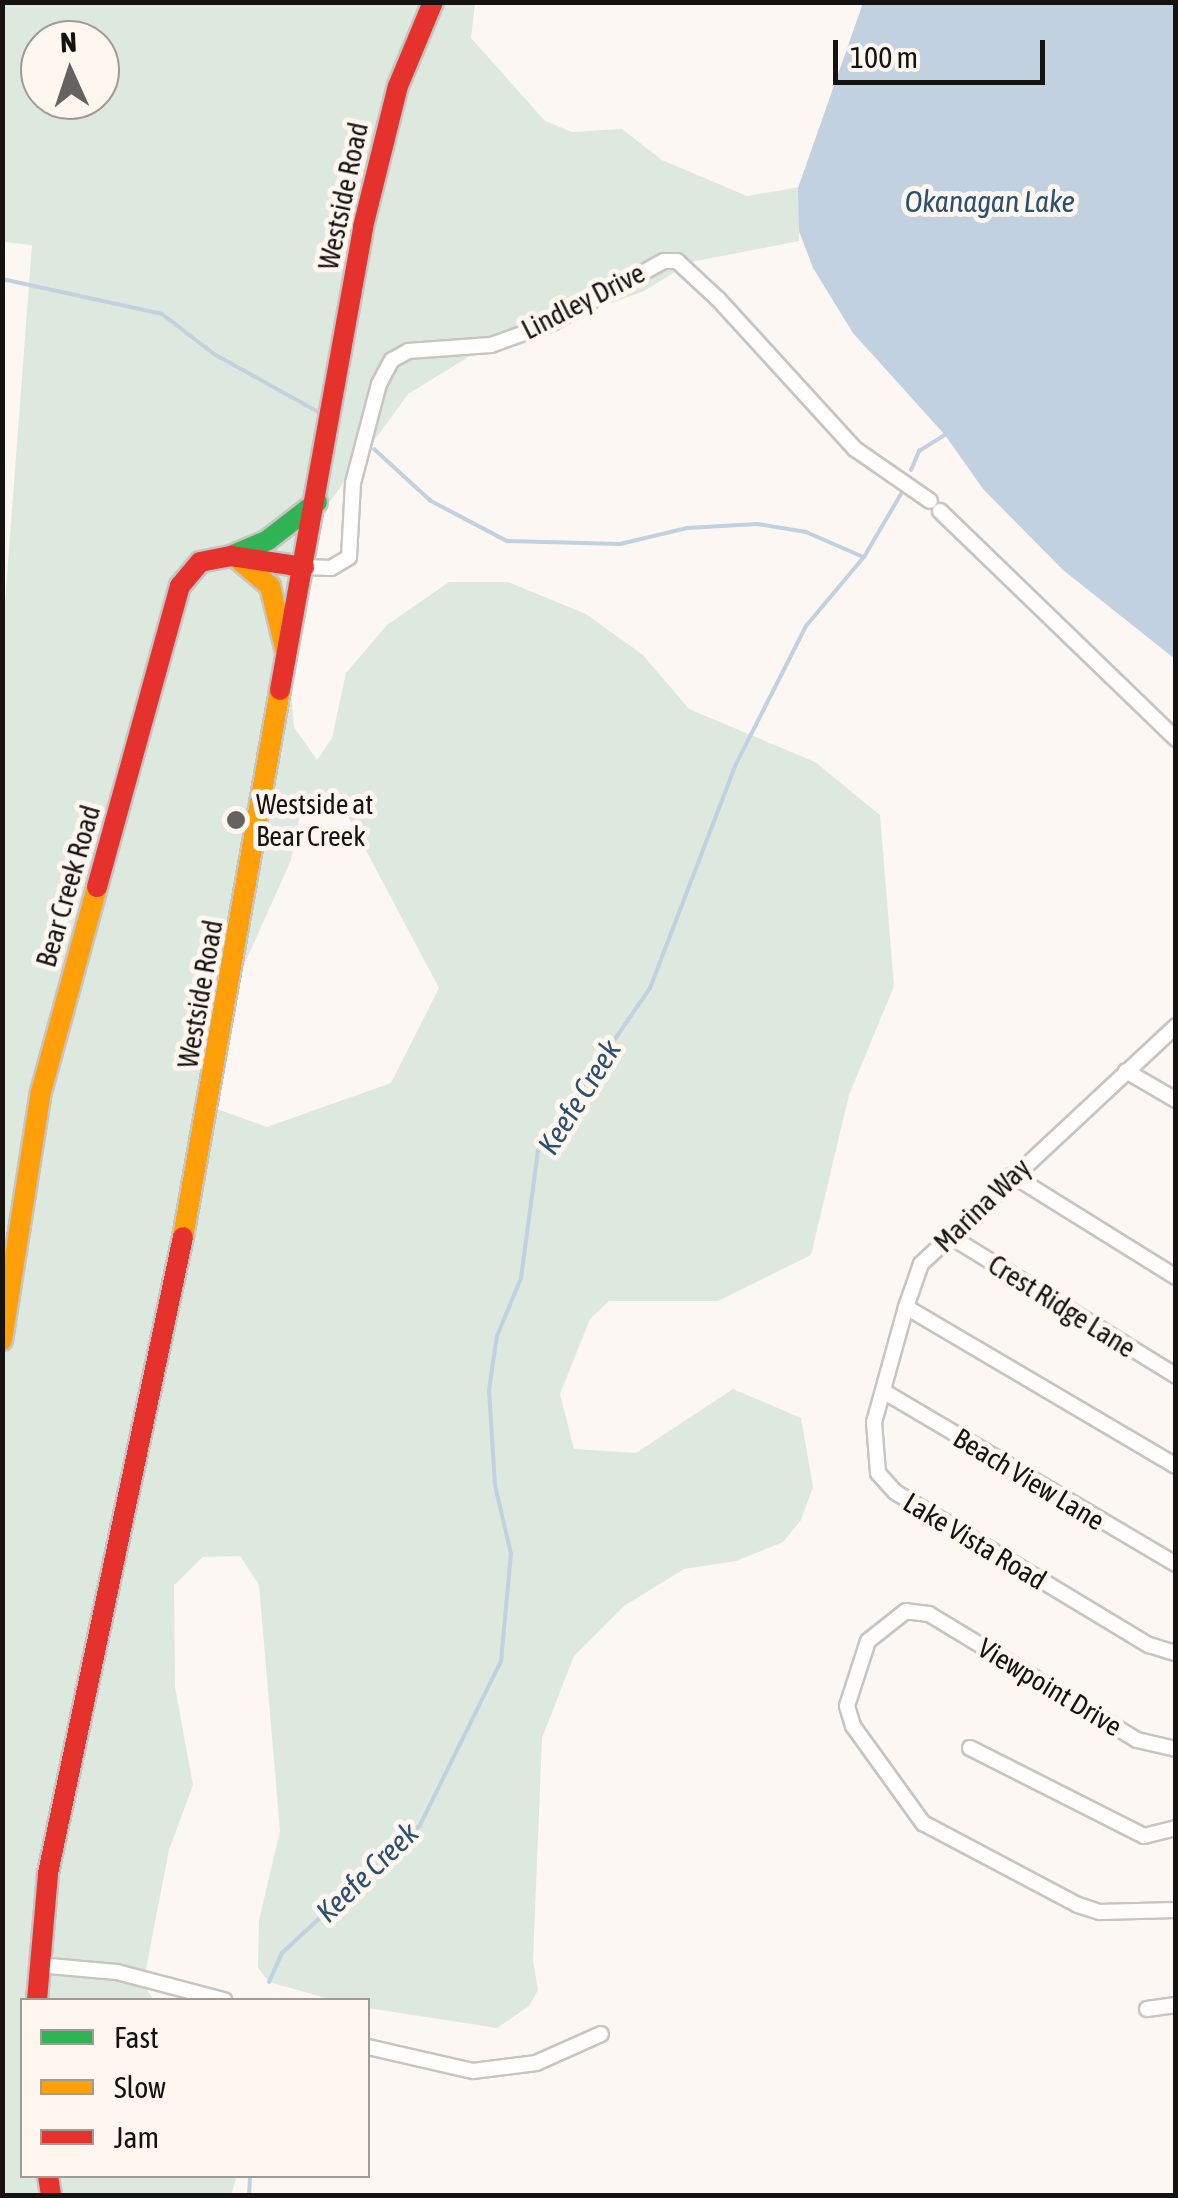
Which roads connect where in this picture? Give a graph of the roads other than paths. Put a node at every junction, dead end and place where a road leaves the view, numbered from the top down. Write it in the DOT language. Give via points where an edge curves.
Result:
graph roads {
  1 [pos="433,2"];
  2 [pos="317,502"];
  3 [pos="232,556"];
  4 [pos="304,567"];
  5 [pos="288,665"];
  6 [pos="1176,739"];
  7 [pos="1176,1026"];
  8 [pos="1126,1070"];
  9 [pos="1176,1100"];
  10 [pos="1012,1175"];
  11 [pos="948,1235"];
  12 [pos="1176,1276"];
  13 [pos="906,1307"];
  14 [pos="2,1340"];
  15 [pos="1176,1376"];
  16 [pos="883,1391"];
  17 [pos="1176,1466"];
  18 [pos="1176,1564"];
  19 [pos="1176,1653"];
  20 [pos="970,1748"];
  21 [pos="1176,1749"];
  22 [pos="1176,1828"];
  23 [pos="1176,1910"];
  24 [pos="38,1965"];
  25 [pos="36,1998"];
  26 [pos="216,1998"];
  27 [pos="1176,2005"];
  28 [pos="1147,2009"];
  29 [pos="600,2034"];
  30 [pos="370,2046"];
  1 -- 2 [label="main road, Westside Road" via="380,146"];
  2 -- 3 [label="main road, Bear Creek Road" via="268,540"];
  2 -- 4 [label="main road, Westside Road"];
  3 -- 4 [label="main road"];
  3 -- 5 [label="main road" via="270,586"];
  3 -- 14 [label="main road, Bear Creek Road" via="200,562 180,586 41,1092"];
  4 -- 5 [label="main road, Westside Road"];
  4 -- 6 [label="street, Lindley Drive" via="331,568 348,557 353,483 379,384 392,360 408,352 491,346 552,323 664,261 677,261 855,449 935,506"];
  5 -- 24 [label="main road, Westside Road" via="174,1290 48,1873"];
  7 -- 8 [label="street, Marina Way"];
  8 -- 9 [label="street"];
  8 -- 10 [label="street, Marina Way"];
  10 -- 11 [label="street, Marina Way"];
  10 -- 12 [label="street"];
  11 -- 13 [label="street, Marina Way" via="920,1264"];
  11 -- 15 [label="street, Crest Ridge Lane"];
  13 -- 16 [label="street, Lake Vista Road"];
  13 -- 17 [label="street"];
  16 -- 18 [label="street, Beach View Lane"];
  16 -- 19 [label="street, Lake Vista Road" via="871,1448 878,1473 895,1492 1149,1646"];
  20 -- 22 [label="street" via="1144,1836"];
  21 -- 23 [label="street, Viewpoint Drive" via="1137,1740 930,1614 906,1611 868,1641 847,1706 853,1726 924,1823 1078,1905 1100,1912"];
  24 -- 25 [label="main road, Westside Road"];
  24 -- 26 [label="street" via="117,1972"];
  27 -- 28 [label="street"];
  29 -- 30 [label="street" via="536,2063 473,2072"];
}
